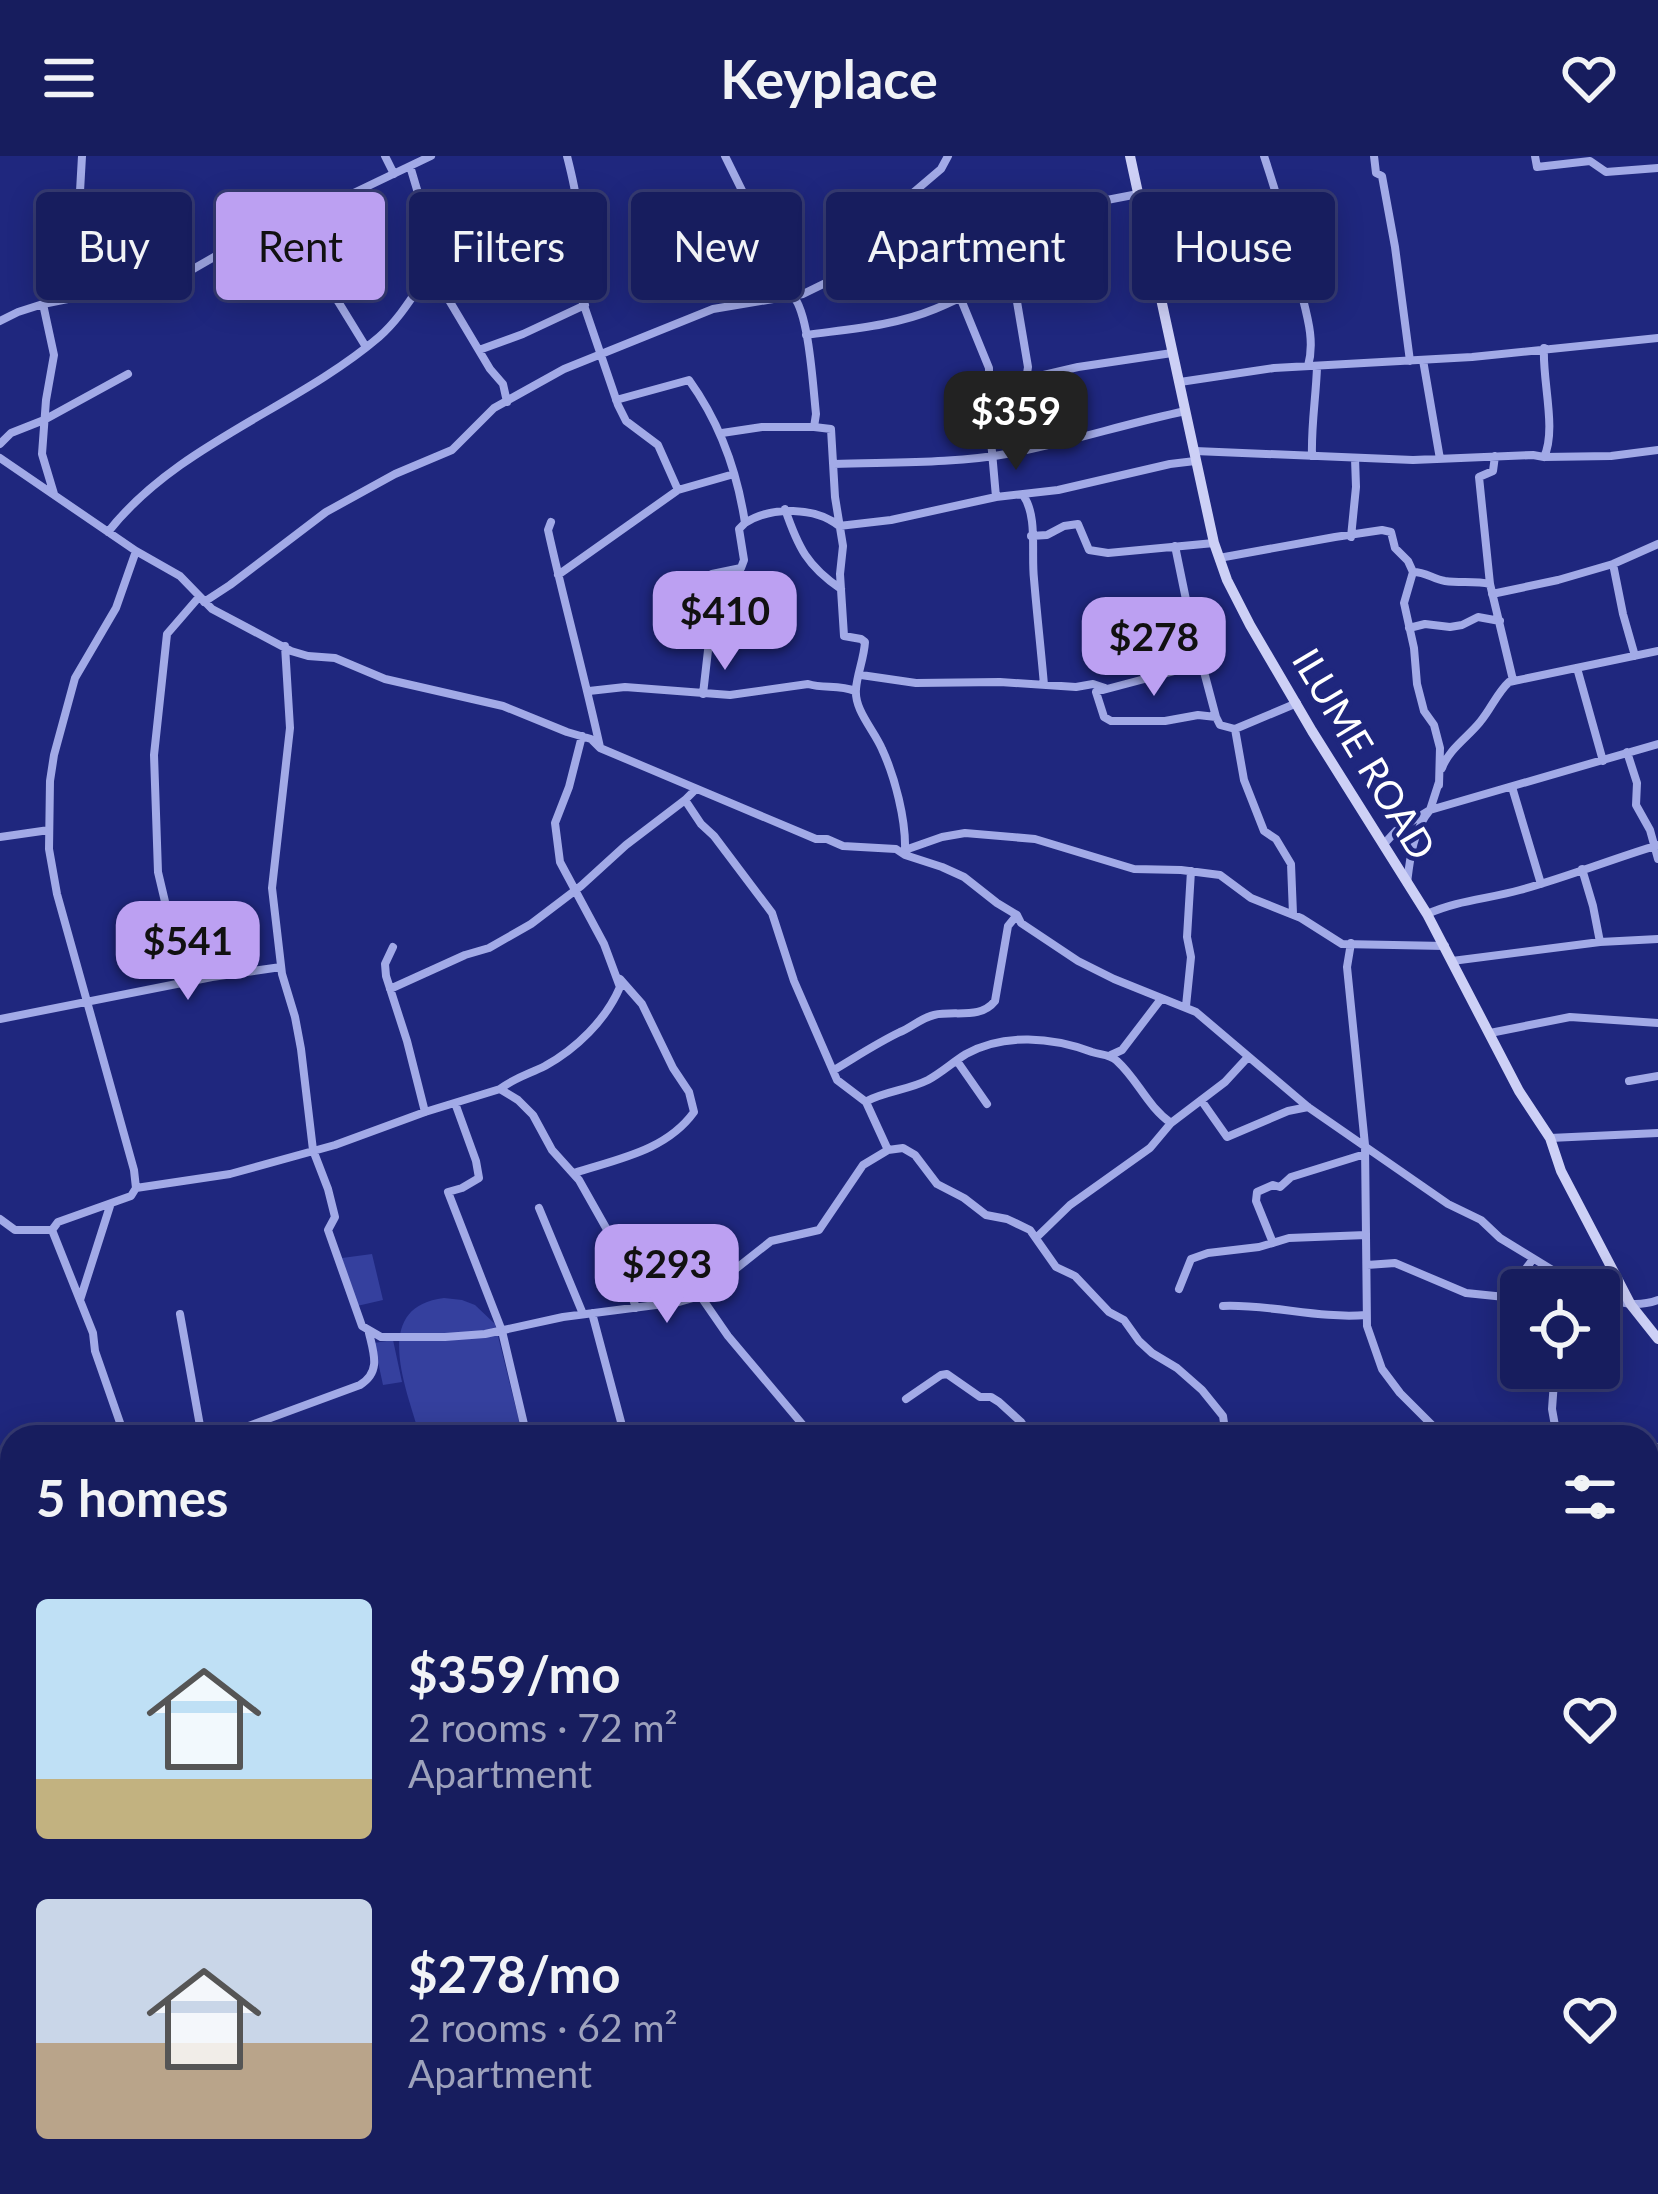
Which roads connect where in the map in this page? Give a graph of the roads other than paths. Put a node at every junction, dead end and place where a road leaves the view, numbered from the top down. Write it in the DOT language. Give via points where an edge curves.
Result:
graph roads {
  1 [pos="82,156"];
  2 [pos="385,156"];
  3 [pos="431,156"];
  4 [pos="567,156"];
  5 [pos="725,156"];
  6 [pos="948,156"];
  7 [pos="1131,156"];
  8 [pos="1264,156"];
  9 [pos="1374,156"];
  10 [pos="1535,156"];
  11 [pos="410,166"];
  12 [pos="1658,168"];
  13 [pos="394,174"];
  14 [pos="80,192"];
  15 [pos="356,192"];
  16 [pos="418,192"];
  17 [pos="743,192"];
  18 [pos="914,192"];
  19 [pos="1138,192"];
  20 [pos="66,300"];
  21 [pos="337,300"];
  22 [pos="409,300"];
  23 [pos="448,300"];
  24 [pos="770,300"];
  25 [pos="796,300"];
  26 [pos="954,300"];
  27 [pos="964,300"];
  28 [pos="1018,300"];
  29 [pos="1161,300"];
  30 [pos="44,304"];
  31 [pos="585,304"];
  32 [pos="0,321"];
  33 [pos="806,335"];
  34 [pos="1658,338"];
  35 [pos="366,347"];
  36 [pos="1544,348"];
  37 [pos="479,350"];
  38 [pos="1172,353"];
  39 [pos="602,355"];
  40 [pos="1423,361"];
  41 [pos="1410,362"];
  42 [pos="1312,366"];
  43 [pos="128,374"];
  44 [pos="1026,380"];
  45 [pos="1178,382"];
  46 [pos="502,384"];
  47 [pos="991,387"];
  48 [pos="524,392"];
  49 [pos="616,400"];
  50 [pos="507,403"];
  51 [pos="1186,411"];
  52 [pos="44,420"];
  53 [pos="814,427"];
  54 [pos="722,433"];
  55 [pos="0,444"];
  56 [pos="1034,447"];
  57 [pos="1658,450"];
  58 [pos="991,455"];
  59 [pos="1196,456"];
  60 [pos="1496,456"];
  61 [pos="1312,457"];
  62 [pos="1544,457"];
  63 [pos="0,458"];
  64 [pos="1355,458"];
  65 [pos="1440,459"];
  66 [pos="834,464"];
  67 [pos="734,474"];
  68 [pos="679,490"];
  69 [pos="55,495"];
  70 [pos="1023,495"];
  71 [pos="996,497"];
  72 [pos="784,509"];
  73 [pos="551,522"];
  74 [pos="745,523"];
  75 [pos="839,526"];
  76 [pos="108,532"];
  77 [pos="1031,536"];
  78 [pos="1351,537"];
  79 [pos="1214,543"];
  80 [pos="1658,544"];
  81 [pos="1174,546"];
  82 [pos="136,551"];
  83 [pos="1219,558"];
  84 [pos="1613,564"];
  85 [pos="1413,572"];
  86 [pos="558,575"];
  87 [pos="1491,589"];
  88 [pos="842,590"];
  89 [pos="202,600"];
  90 [pos="1500,621"];
  91 [pos="1409,628"];
  92 [pos="285,646"];
  93 [pos="1658,651"];
  94 [pos="1636,657"];
  95 [pos="1201,664"];
  96 [pos="1577,668"];
  97 [pos="861,675"];
  98 [pos="1513,680"];
  99 [pos="1044,686"];
  100 [pos="589,691"];
  101 [pos="855,691"];
  102 [pos="1096,692"];
  103 [pos="703,694"];
  104 [pos="1298,703"];
  105 [pos="1216,717"];
  106 [pos="1235,729"];
  107 [pos="582,736"];
  108 [pos="1658,744"];
  109 [pos="600,748"];
  110 [pos="1627,752"];
  111 [pos="1603,761"];
  112 [pos="1439,785"];
  113 [pos="1512,787"];
  114 [pos="696,789"];
  115 [pos="686,800"];
  116 [pos="1430,810"];
  117 [pos="49,830"];
  118 [pos="0,837"];
  119 [pos="1382,845"];
  120 [pos="1656,845"];
  121 [pos="905,853"];
  122 [pos="1658,859"];
  123 [pos="1582,869"];
  124 [pos="1191,871"];
  125 [pos="1407,884"];
  126 [pos="1541,884"];
  127 [pos="575,891"];
  128 [pos="1293,914"];
  129 [pos="1426,914"];
  130 [pos="1017,915"];
  131 [pos="1658,939"];
  132 [pos="1600,942"];
  133 [pos="1351,943"];
  134 [pos="1444,946"];
  135 [pos="393,947"];
  136 [pos="1451,961"];
  137 [pos="281,967"];
  138 [pos="617,973"];
  139 [pos="184,982"];
  140 [pos="390,989"];
  141 [pos="1161,999"];
  142 [pos="88,1003"];
  143 [pos="1186,1006"];
  144 [pos="0,1019"];
  145 [pos="1658,1023"];
  146 [pos="1490,1033"];
  147 [pos="1109,1055"];
  148 [pos="1248,1058"];
  149 [pos="957,1061"];
  150 [pos="834,1070"];
  151 [pos="1658,1076"];
  152 [pos="1629,1081"];
  153 [pos="500,1089"];
  154 [pos="1202,1100"];
  155 [pos="455,1102"];
  156 [pos="866,1102"];
  157 [pos="987,1104"];
  158 [pos="1309,1107"];
  159 [pos="425,1112"];
  160 [pos="1171,1124"];
  161 [pos="1658,1133"];
  162 [pos="1550,1138"];
  163 [pos="1365,1149"];
  164 [pos="313,1150"];
  165 [pos="888,1150"];
  166 [pos="574,1173"];
  167 [pos="136,1188"];
  168 [pos="112,1204"];
  169 [pos="539,1208"];
  170 [pos="0,1219"];
  171 [pos="52,1230"];
  172 [pos="1366,1235"];
  173 [pos="1037,1237"];
  174 [pos="1273,1243"];
  175 [pos="1533,1259"];
  176 [pos="1366,1264"];
  177 [pos="1550,1269"];
  178 [pos="1179,1289"];
  179 [pos="699,1294"];
  180 [pos="1658,1300"];
  181 [pos="80,1301"];
  182 [pos="1620,1302"];
  183 [pos="1630,1305"];
  184 [pos="1222,1306"];
  185 [pos="636,1308"];
  186 [pos="180,1314"];
  187 [pos="587,1314"];
  188 [pos="1366,1315"];
  189 [pos="502,1330"];
  190 [pos="369,1331"];
  191 [pos="1658,1340"];
  192 [pos="1553,1389"];
  193 [pos="906,1399"];
  194 [pos="121,1425"];
  195 [pos="200,1425"];
  196 [pos="265,1425"];
  197 [pos="524,1425"];
  198 [pos="621,1425"];
  199 [pos="803,1425"];
  200 [pos="1023,1425"];
  201 [pos="1224,1425"];
  202 [pos="1432,1425"];
  203 [pos="1555,1425"];
  1 -- 14 [label="street"];
  2 -- 13 [label="street"];
  3 -- 11 [label="street"];
  4 -- 31 [label="street" via="577,197 573,267"];
  5 -- 17 [label="street"];
  6 -- 18 [label="street"];
  7 -- 19 [label="street, ILUME ROAD"];
  8 -- 42 [label="street" via="1294,254"];
  9 -- 41 [label="street"];
  10 -- 12 [label="street" via="1537,167 1591,160 1606,172"];
  11 -- 13 [label="street"];
  11 -- 16 [label="street"];
  13 -- 15 [label="street"];
  20 -- 30 [label="street"];
  21 -- 35 [label="street"];
  22 -- 35 [label="street"];
  23 -- 37 [label="street"];
  24 -- 39 [label="street" via="713,309"];
  25 -- 33 [label="street"];
  26 -- 33 [label="street" via="895,322"];
  27 -- 47 [label="street"];
  28 -- 44 [label="street"];
  29 -- 38 [label="street, ILUME ROAD"];
  30 -- 32 [label="street"];
  30 -- 52 [label="street" via="54,362"];
  31 -- 37 [label="street"];
  31 -- 39 [label="street"];
  33 -- 53 [label="street"];
  34 -- 36 [label="street"];
  35 -- 76 [label="street" via="199,453"];
  36 -- 40 [label="street"];
  36 -- 62 [label="street"];
  37 -- 46 [label="street"];
  38 -- 44 [label="street"];
  38 -- 45 [label="street, ILUME ROAD"];
  39 -- 48 [label="street"];
  39 -- 49 [label="street"];
  40 -- 41 [label="street"];
  40 -- 65 [label="street"];
  41 -- 42 [label="street"];
  42 -- 45 [label="street"];
  42 -- 61 [label="street"];
  43 -- 52 [label="street"];
  44 -- 47 [label="street"];
  44 -- 56 [label="street"];
  45 -- 51 [label="street, ILUME ROAD"];
  46 -- 48 [label="street"];
  46 -- 50 [label="street"];
  47 -- 58 [label="street"];
  48 -- 50 [label="street"];
  49 -- 54 [label="street" via="689,380"];
  49 -- 68 [label="street" via="626,421 658,445"];
  50 -- 89 [label="street" via="452,450 326,512"];
  51 -- 56 [label="street"];
  51 -- 59 [label="street, ILUME ROAD"];
  52 -- 55 [label="street"];
  52 -- 69 [label="street" via="42,454"];
  53 -- 54 [label="street"];
  53 -- 66 [label="street" via="831,429"];
  54 -- 67 [label="street"];
  56 -- 58 [label="street"];
  57 -- 62 [label="street"];
  58 -- 66 [label="street"];
  58 -- 71 [label="street"];
  59 -- 61 [label="street"];
  59 -- 70 [label="street"];
  59 -- 79 [label="street, ILUME ROAD"];
  60 -- 62 [label="street"];
  60 -- 65 [label="street"];
  60 -- 87 [label="street" via="1493,471 1479,477"];
  61 -- 64 [label="street"];
  63 -- 69 [label="street"];
  64 -- 65 [label="street"];
  64 -- 78 [label="street"];
  66 -- 75 [label="street"];
  67 -- 68 [label="street"];
  67 -- 74 [label="street"];
  68 -- 86 [label="street"];
  69 -- 76 [label="street"];
  70 -- 71 [label="street"];
  70 -- 77 [label="street"];
  71 -- 75 [label="street"];
  72 -- 74 [label="street"];
  72 -- 75 [label="street"];
  72 -- 88 [label="street" via="808,561"];
  73 -- 86 [label="street"];
  74 -- 103 [label="street" via="741,568 712,574"];
  75 -- 88 [label="street"];
  76 -- 82 [label="street"];
  77 -- 81 [label="street" via="1078,524 1090,551"];
  77 -- 99 [label="street"];
  78 -- 83 [label="street"];
  78 -- 85 [label="street" via="1391,532"];
  79 -- 81 [label="street"];
  79 -- 83 [label="street, ILUME ROAD"];
  80 -- 84 [label="street"];
  81 -- 95 [label="street"];
  82 -- 89 [label="street" via="180,576"];
  82 -- 117 [label="street" via="116,608 71,689 50,781"];
  83 -- 104 [label="street, ILUME ROAD"];
  84 -- 87 [label="street"];
  84 -- 94 [label="street"];
  85 -- 87 [label="street"];
  85 -- 91 [label="street" via="1404,603"];
  86 -- 100 [label="street"];
  87 -- 90 [label="street"];
  88 -- 97 [label="street" via="844,636 865,642"];
  89 -- 92 [label="street"];
  89 -- 139 [label="street" via="167,634 154,755 158,872"];
  90 -- 91 [label="street"];
  90 -- 98 [label="street"];
  91 -- 112 [label="street" via="1417,684 1440,748"];
  92 -- 107 [label="street"];
  92 -- 137 [label="street" via="290,728 272,888"];
  93 -- 94 [label="street"];
  94 -- 96 [label="street"];
  95 -- 102 [label="street"];
  95 -- 105 [label="street"];
  96 -- 98 [label="street"];
  96 -- 111 [label="street"];
  97 -- 99 [label="street"];
  97 -- 101 [label="street"];
  98 -- 112 [label="street" via="1447,755"];
  99 -- 102 [label="street" via="1105,688"];
  100 -- 103 [label="street"];
  100 -- 109 [label="street"];
  101 -- 103 [label="street" via="808,684"];
  101 -- 121 [label="street" via="889,766"];
  102 -- 105 [label="street" via="1111,721"];
  104 -- 106 [label="street"];
  104 -- 119 [label="street, ILUME ROAD"];
  105 -- 106 [label="street"];
  106 -- 128 [label="street" via="1264,831 1291,864"];
  107 -- 109 [label="street"];
  107 -- 127 [label="street" via="555,823 560,862"];
  108 -- 110 [label="street"];
  109 -- 114 [label="street"];
  110 -- 111 [label="street"];
  110 -- 120 [label="street" via="1636,805"];
  111 -- 113 [label="street"];
  112 -- 116 [label="street"];
  113 -- 116 [label="street"];
  113 -- 126 [label="street"];
  114 -- 115 [label="street"];
  114 -- 121 [label="street" via="816,839"];
  115 -- 127 [label="street"];
  115 -- 150 [label="street" via="772,913"];
  116 -- 119 [label="street"];
  116 -- 125 [label="street" via="1414,840"];
  117 -- 118 [label="street"];
  117 -- 142 [label="street" via="57,894"];
  119 -- 125 [label="street, ILUME ROAD"];
  120 -- 122 [label="street"];
  120 -- 123 [label="street"];
  121 -- 124 [label="street" via="965,833 1052,843 1134,869"];
  121 -- 130 [label="street" via="964,877"];
  123 -- 126 [label="street"];
  123 -- 132 [label="street"];
  124 -- 128 [label="street" via="1220,875 1250,898"];
  124 -- 143 [label="street"];
  125 -- 129 [label="street, ILUME ROAD"];
  126 -- 129 [label="street"];
  127 -- 138 [label="street"];
  127 -- 140 [label="street" via="489,948"];
  128 -- 133 [label="street"];
  129 -- 134 [label="street, ILUME ROAD"];
  130 -- 141 [label="street" via="1078,962"];
  130 -- 150 [label="street" via="989,1008 926,1018"];
  131 -- 132 [label="street"];
  132 -- 136 [label="street"];
  133 -- 134 [label="street"];
  133 -- 163 [label="street"];
  134 -- 136 [label="street, ILUME ROAD"];
  135 -- 140 [label="street" via="385,968"];
  136 -- 146 [label="street, ILUME ROAD"];
  137 -- 139 [label="street"];
  137 -- 164 [label="street" via="302,1049"];
  138 -- 153 [label="street" via="620,987 602,1020 548,1064"];
  138 -- 166 [label="street" via="642,1004 694,1112 655,1146"];
  139 -- 142 [label="street"];
  140 -- 159 [label="street"];
  141 -- 143 [label="street"];
  141 -- 147 [label="street" via="1122,1050"];
  142 -- 144 [label="street"];
  142 -- 167 [label="street"];
  143 -- 148 [label="street"];
  145 -- 146 [label="street" via="1570,1017"];
  146 -- 162 [label="street, ILUME ROAD"];
  147 -- 149 [label="street" via="1020,1038"];
  147 -- 160 [label="street"];
  148 -- 154 [label="street"];
  148 -- 158 [label="street"];
  149 -- 156 [label="street"];
  149 -- 157 [label="street"];
  150 -- 156 [label="street"];
  151 -- 152 [label="street"];
  153 -- 155 [label="street"];
  153 -- 166 [label="street" via="533,1114"];
  154 -- 158 [label="street" via="1227,1137"];
  154 -- 160 [label="street"];
  155 -- 159 [label="street"];
  155 -- 189 [label="street" via="479,1178 448,1192"];
  156 -- 165 [label="street"];
  158 -- 163 [label="street"];
  159 -- 164 [label="street"];
  160 -- 173 [label="street"];
  161 -- 162 [label="street"];
  162 -- 183 [label="street, ILUME ROAD"];
  163 -- 172 [label="street"];
  163 -- 174 [label="street" via="1257,1192"];
  163 -- 175 [label="street"];
  164 -- 167 [label="street" via="230,1174"];
  164 -- 190 [label="street" via="334,1217 328,1230"];
  165 -- 173 [label="street" via="915,1154 937,1184"];
  165 -- 179 [label="street" via="863,1165 819,1230 762,1246"];
  166 -- 185 [label="street" via="614,1242"];
  167 -- 168 [label="street"];
  168 -- 171 [label="street"];
  168 -- 181 [label="street"];
  169 -- 187 [label="street"];
  170 -- 171 [label="street" via="15,1230"];
  171 -- 181 [label="street"];
  172 -- 174 [label="street"];
  172 -- 176 [label="street"];
  173 -- 201 [label="street" via="1056,1267 1202,1390"];
  174 -- 178 [label="street" via="1195,1256"];
  175 -- 176 [label="street" via="1497,1298 1395,1263"];
  175 -- 177 [label="street"];
  176 -- 188 [label="street"];
  179 -- 185 [label="street"];
  179 -- 199 [label="street"];
  180 -- 183 [label="street"];
  181 -- 194 [label="street"];
  182 -- 183 [label="street"];
  183 -- 191 [label="street, ILUME ROAD"];
  184 -- 188 [label="street"];
  185 -- 187 [label="street"];
  186 -- 195 [label="street"];
  187 -- 189 [label="street"];
  187 -- 198 [label="street"];
  188 -- 202 [label="street" via="1382,1369"];
  189 -- 190 [label="street" via="445,1337"];
  189 -- 197 [label="street"];
  190 -- 196 [label="street" via="370,1379 275,1414"];
  192 -- 203 [label="street"];
  193 -- 200 [label="street" via="947,1374"];
}
